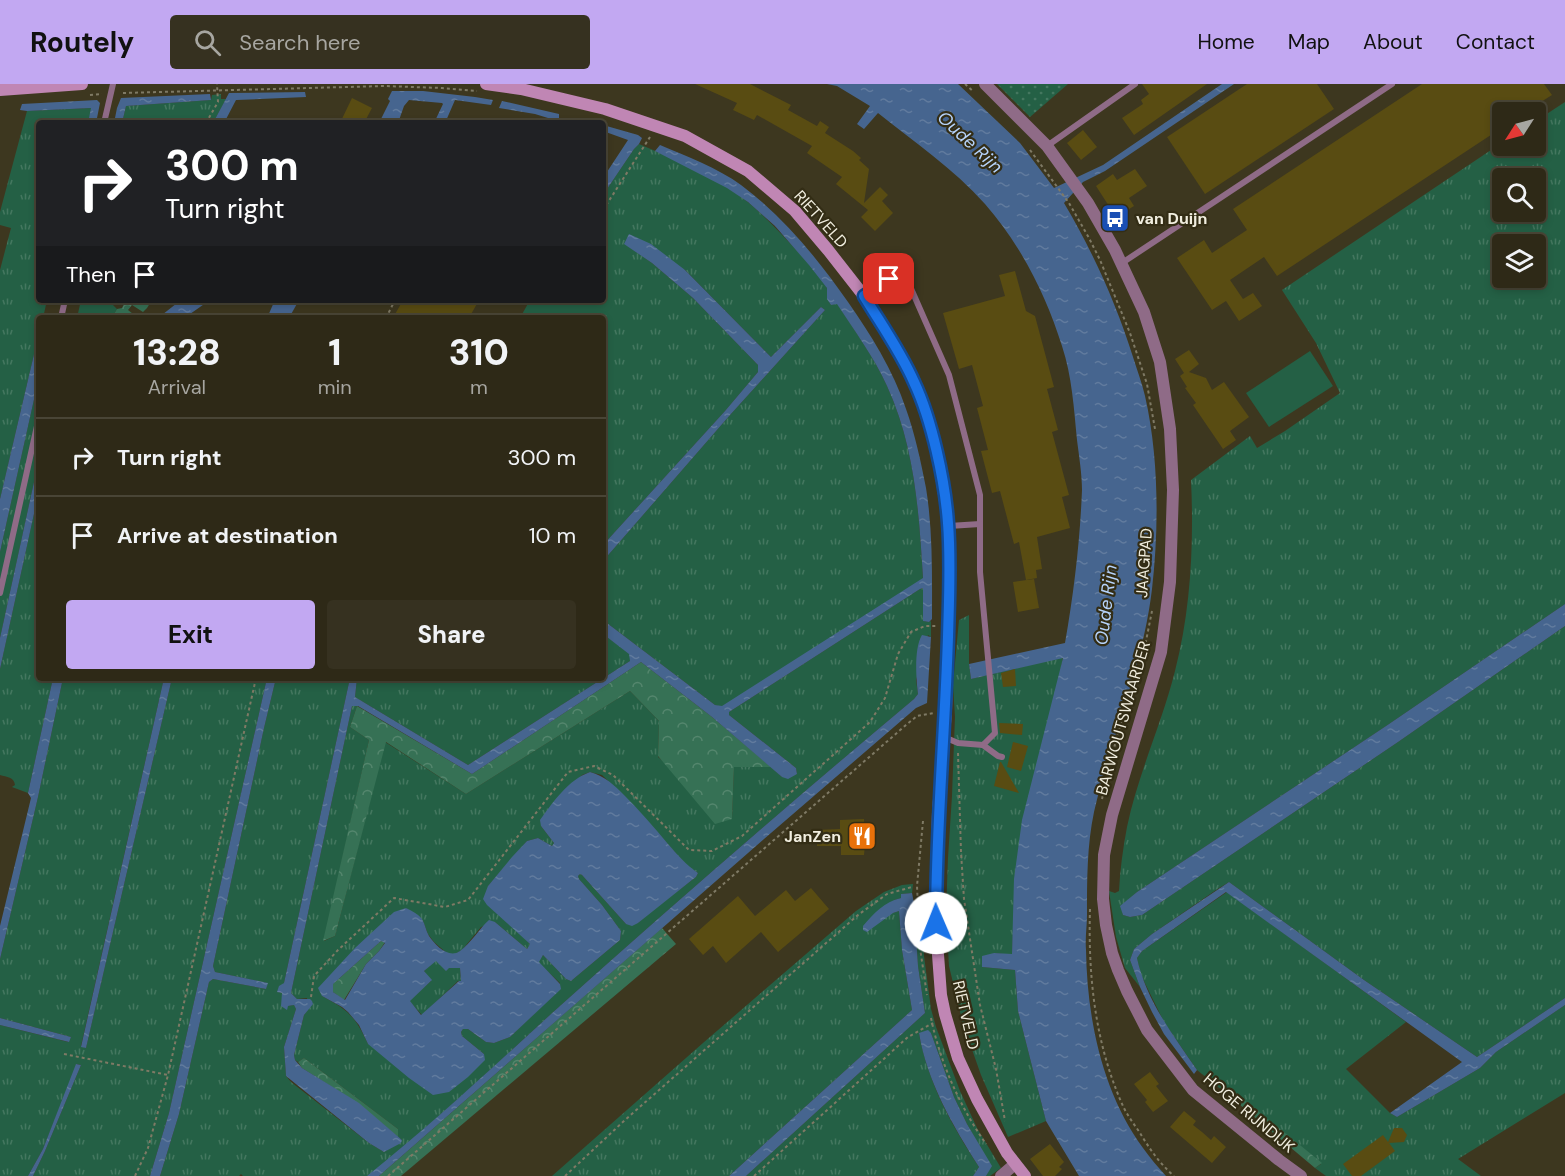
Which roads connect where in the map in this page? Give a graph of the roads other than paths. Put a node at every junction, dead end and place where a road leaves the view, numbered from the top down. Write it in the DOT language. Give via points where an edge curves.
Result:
graph roads {
  1 [pos="113,84"];
  2 [pos="985,84"];
  3 [pos="1136,84"];
  4 [pos="1392,84"];
  5 [pos="481,88"];
  6 [pos="86,89"];
  7 [pos="0,90"];
  8 [pos="105,120"];
  9 [pos="1047,146"];
  10 [pos="1122,263"];
  11 [pos="864,296"];
  12 [pos="36,431"];
  13 [pos="980,524"];
  14 [pos="949,526"];
  15 [pos="0,593"];
  16 [pos="944,736"];
  17 [pos="983,745"];
  18 [pos="1002,757"];
  19 [pos="1111,948"];
  20 [pos="1015,1164"];
  21 [pos="1001,1176"];
  22 [pos="1025,1176"];
  23 [pos="1301,1176"];
  1 -- 8 [label="lane"];
  2 -- 9 [label="street, BARWOUTSWAARDER"];
  3 -- 9 [label="lane"];
  4 -- 10 [label="lane"];
  5 -- 11 [label="main road, RIETVELD" via="521,89 685,136 748,171 795,211"];
  6 -- 7 [label="main road"];
  9 -- 10 [label="street, BARWOUTSWAARDER" via="1082,194"];
  10 -- 19 [label="street, BARWOUTSWAARDER" via="1160,362 1170,429 1173,490 1170,582 1161,652 1112,815 1104,855 1103,899"];
  11 -- 13 [label="lane" via="889,279 909,284 949,375 980,495"];
  11 -- 14 [label="main road, RIETVELD" via="915,383 935,447"];
  12 -- 15 [label="lane"];
  13 -- 14 [label="lane"];
  13 -- 17 [label="lane" via="980,572 995,733"];
  14 -- 16 [label="main road, RIETVELD"];
  16 -- 17 [label="lane" via="958,743"];
  16 -- 20 [label="main road, RIETVELD" via="936,887 941,995 958,1058"];
  17 -- 18 [label="lane"];
  19 -- 23 [label="street, HOGE RIJNDIJK" via="1148,1030 1193,1090"];
  20 -- 21 [label="street"];
  20 -- 22 [label="main road, RIETVELD"];
}
